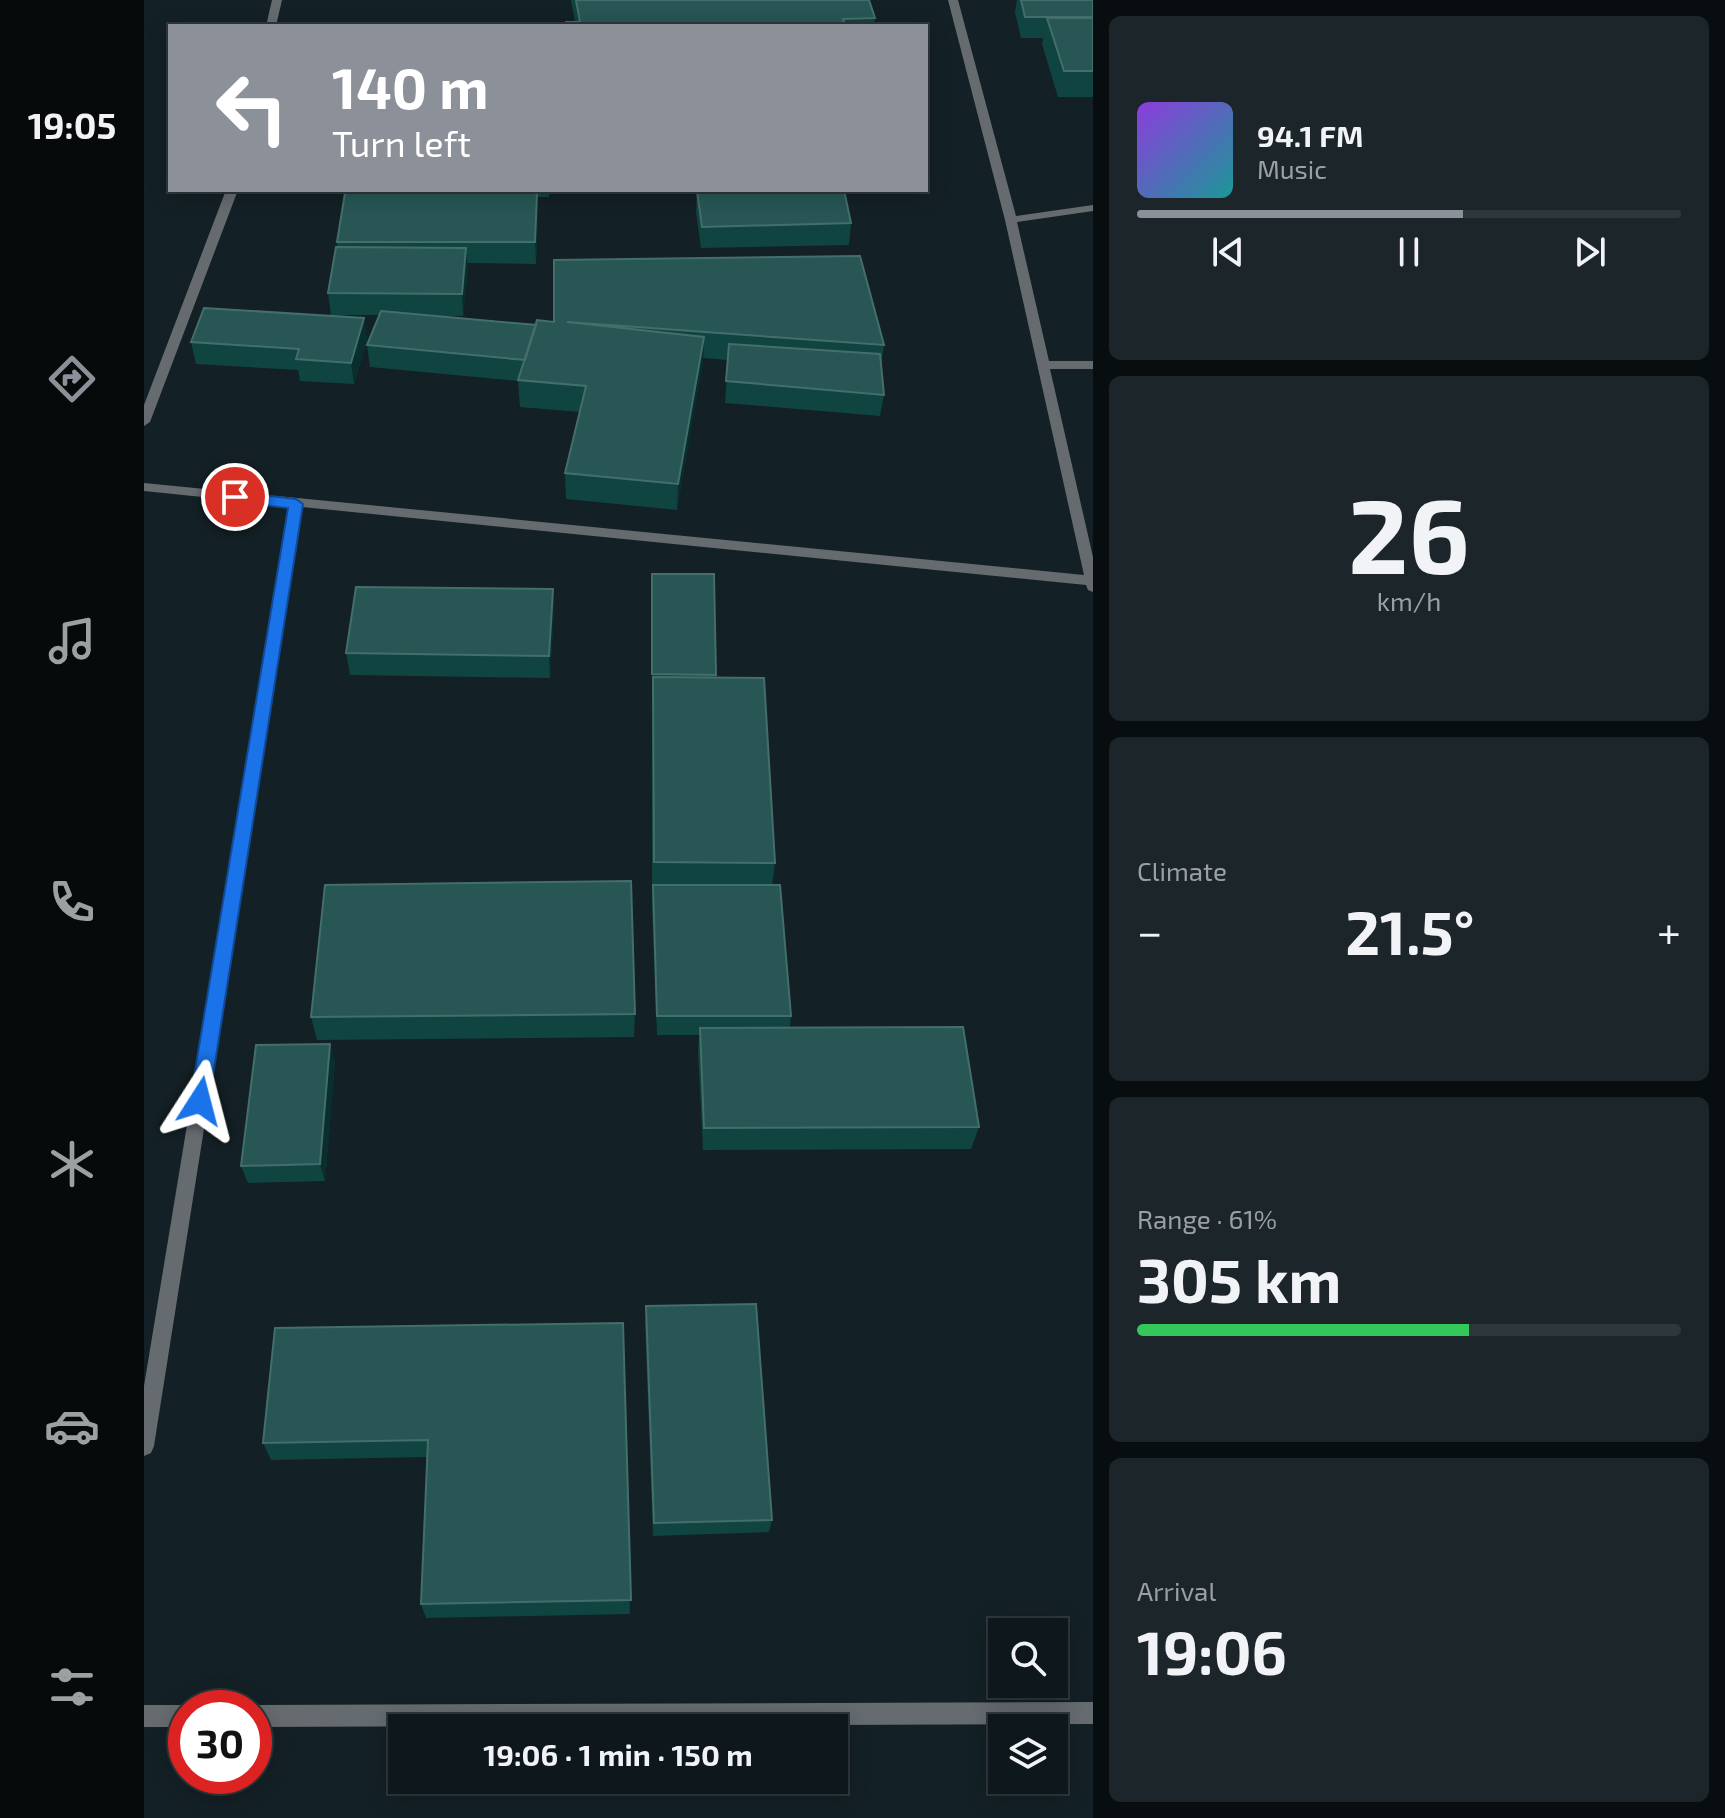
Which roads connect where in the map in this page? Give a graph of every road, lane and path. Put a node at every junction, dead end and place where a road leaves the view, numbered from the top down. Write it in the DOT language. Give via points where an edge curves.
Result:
graph roads {
  1 [pos="277,0"];
  2 [pos="953,0"];
  3 [pos="271,24"];
  4 [pos="231,192"];
  5 [pos="1093,208"];
  6 [pos="1011,220"];
  7 [pos="1043,365"];
  8 [pos="1093,365"];
  9 [pos="144,422"];
  10 [pos="144,487"];
  11 [pos="296,504"];
  12 [pos="1092,584"];
  13 [pos="144,1446"];
  14 [pos="1093,1713"];
  15 [pos="144,1716"];
  16 [pos="168,1716"];
  17 [pos="272,1716"];
  1 -- 3 [label="street"];
  2 -- 6 [label="street"];
  4 -- 9 [label="street"];
  5 -- 6 [label="street"];
  6 -- 7 [label="street"];
  7 -- 8 [label="street"];
  7 -- 12 [label="street"];
  10 -- 11 [label="street"];
  11 -- 12 [label="street"];
  11 -- 13 [label="street"];
  14 -- 17 [label="street"];
  15 -- 16 [label="street"];
}
